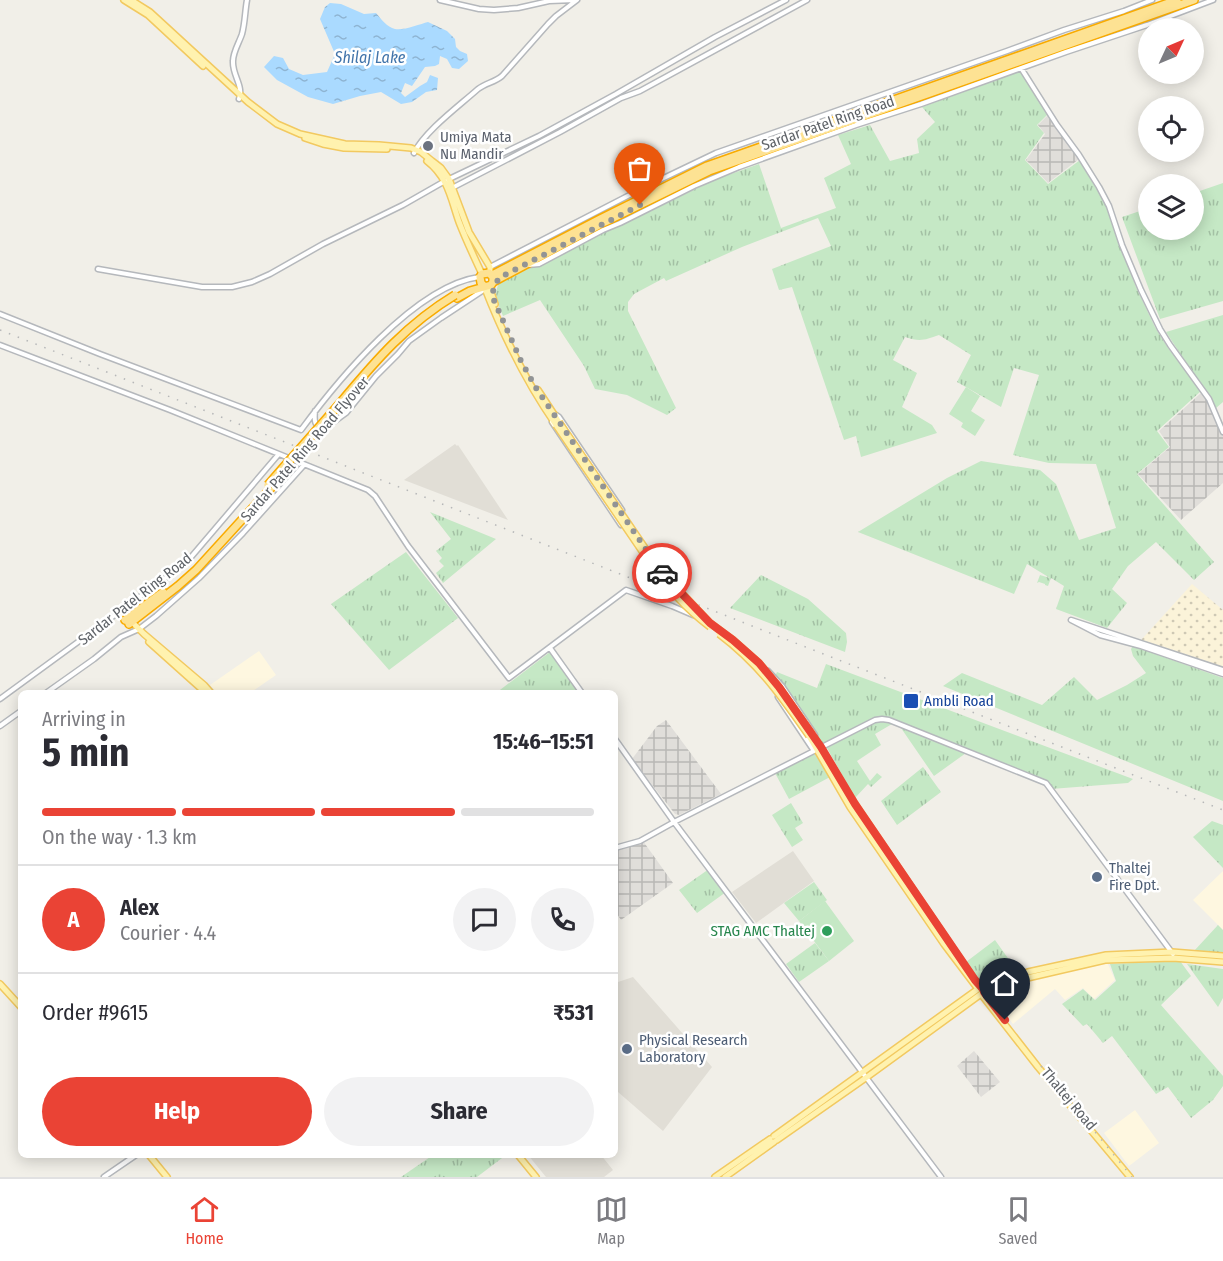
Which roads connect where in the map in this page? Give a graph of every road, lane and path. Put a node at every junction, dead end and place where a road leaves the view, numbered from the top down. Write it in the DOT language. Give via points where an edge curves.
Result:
graph roads {
  1 [pos="124,0"];
  2 [pos="131,0"];
  3 [pos="247,0"];
  4 [pos="440,0"];
  5 [pos="576,0"];
  6 [pos="786,0"];
  7 [pos="807,0"];
  8 [pos="1152,0"];
  9 [pos="1177,0"];
  10 [pos="1194,0"];
  11 [pos="1213,0"];
  12 [pos="1021,68"];
  13 [pos="240,97"];
  14 [pos="415,152"];
  15 [pos="447,180"];
  16 [pos="450,189"];
  17 [pos="524,264"];
  18 [pos="98,269"];
  19 [pos="488,279"];
  20 [pos="492,296"];
  21 [pos="0,314"];
  22 [pos="0,345"];
  23 [pos="315,410"];
  24 [pos="552,415"];
  25 [pos="1223,432"];
  26 [pos="278,455"];
  27 [pos="304,465"];
  28 [pos="635,529"];
  29 [pos="629,535"];
  30 [pos="699,619"];
  31 [pos="128,621"];
  32 [pos="137,630"];
  33 [pos="550,648"];
  34 [pos="1198,663"];
  35 [pos="1223,670"];
  36 [pos="1223,674"];
  37 [pos="50,690"];
  38 [pos="203,690"];
  39 [pos="209,690"];
  40 [pos="580,690"];
  41 [pos="0,699"];
  42 [pos="18,713"];
  43 [pos="0,726"];
  44 [pos="618,743"];
  45 [pos="816,746"];
  46 [pos="674,822"];
  47 [pos="618,847"];
  48 [pos="1173,955"];
  49 [pos="1223,956"];
  50 [pos="1223,962"];
  51 [pos="0,986"];
  52 [pos="981,991"];
  53 [pos="18,1006"];
  54 [pos="865,1075"];
  55 [pos="774,1139"];
  56 [pos="132,1158"];
  57 [pos="153,1158"];
  58 [pos="522,1158"];
  59 [pos="104,1177"];
  60 [pos="169,1177"];
  61 [pos="538,1177"];
  62 [pos="715,1177"];
  63 [pos="725,1177"];
  64 [pos="941,1177"];
  65 [pos="1132,1177"];
  1 -- 13 [label="main road" via="148,15"];
  2 -- 13 [label="main road" via="150,12"];
  3 -- 13 [label="street" via="232,63"];
  4 -- 5 [label="street" via="494,10"];
  5 -- 14 [label="street" via="548,24 502,76 478,89 433,129"];
  6 -- 15 [label="street" via="539,136"];
  7 -- 16 [label="street"];
  8 -- 19 [label="street, Sardar Patel Ring Road" via="716,153 645,187"];
  9 -- 19 [label="highway, Sardar Patel Ring Road" via="707,166"];
  10 -- 17 [label="highway, Sardar Patel Ring Road" via="709,171"];
  11 -- 12 [label="street, Sardar Patel Ring Road"];
  12 -- 17 [label="street, Sardar Patel Ring Road" via="739,167 539,264"];
  12 -- 25 [label="street" via="1099,187 1160,329 1209,399"];
  13 -- 14 [label="main road" via="277,124 300,134 345,144 411,148"];
  14 -- 15 [label="main road" via="421,152 441,168"];
  15 -- 16 [label="main road"];
  15 -- 18 [label="street" via="252,282 202,287"];
  16 -- 19 [label="main road"];
  16 -- 19 [label="main road" via="459,223"];
  17 -- 19 [label="highway, Sardar Patel Ring Road"];
  19 -- 20 [label="main road"];
  19 -- 20 [label="main road" via="494,287"];
  19 -- 23 [label="street, Sardar Patel Ring Road" via="468,279 451,286 413,310 371,347"];
  19 -- 23 [label="street, Sardar Patel Ring Road" via="409,341 333,423 320,428 314,420"];
  19 -- 24 [label="main road" via="492,307 518,362"];
  19 -- 31 [label="highway, Sardar Patel Ring Road Flyover, bridge" via="414,328 195,570"];
  20 -- 24 [label="main road" via="521,361"];
  21 -- 23 [label="street, Sardar Patel Ring Road" via="301,430"];
  22 -- 26 [label="street"];
  24 -- 28 [label="street" via="559,417"];
  24 -- 29 [label="street" via="553,425"];
  24 -- 45 [label="main road, Thaltej Road, bridge" via="659,576 699,619 762,672"];
  26 -- 27 [label="street"];
  26 -- 41 [label="street, Sardar Patel Ring Road" via="186,563"];
  27 -- 32 [label="street, Sardar Patel Ring Road" via="200,578"];
  27 -- 33 [label="street" via="375,496 408,546 509,678"];
  28 -- 29 [label="street"];
  28 -- 29 [label="street" via="648,552 642,554"];
  30 -- 33 [label="street" via="626,590"];
  30 -- 45 [label="street" via="756,669"];
  30 -- 45 [label="street" via="707,620 734,639 772,674 815,733"];
  31 -- 32 [label="main road"];
  32 -- 37 [label="street, Sardar Patel Ring Road" via="121,637"];
  32 -- 38 [label="main road"];
  32 -- 39 [label="main road"];
  33 -- 40 [label="street"];
  34 -- 34 [label="street" via="1071,620 1100,635"];
  34 -- 35 [label="street"];
  34 -- 36 [label="street"];
  42 -- 43 [label="street"];
  44 -- 46 [label="street"];
  45 -- 46 [label="street"];
  45 -- 48 [label="street" via="875,720 889,720 1042,781"];
  45 -- 52 [label="main road, Thaltej Road"];
  46 -- 47 [label="street" via="640,841"];
  46 -- 54 [label="street"];
  48 -- 49 [label="main road"];
  48 -- 50 [label="main road"];
  48 -- 52 [label="main road" via="1100,961"];
  51 -- 53 [label="main road"];
  52 -- 54 [label="main road"];
  52 -- 65 [label="main road, Thaltej Road"];
  54 -- 55 [label="main road"];
  54 -- 64 [label="street"];
  55 -- 62 [label="main road"];
  55 -- 63 [label="main road"];
  56 -- 59 [label="street"];
  57 -- 60 [label="main road"];
  58 -- 61 [label="main road"];
}
